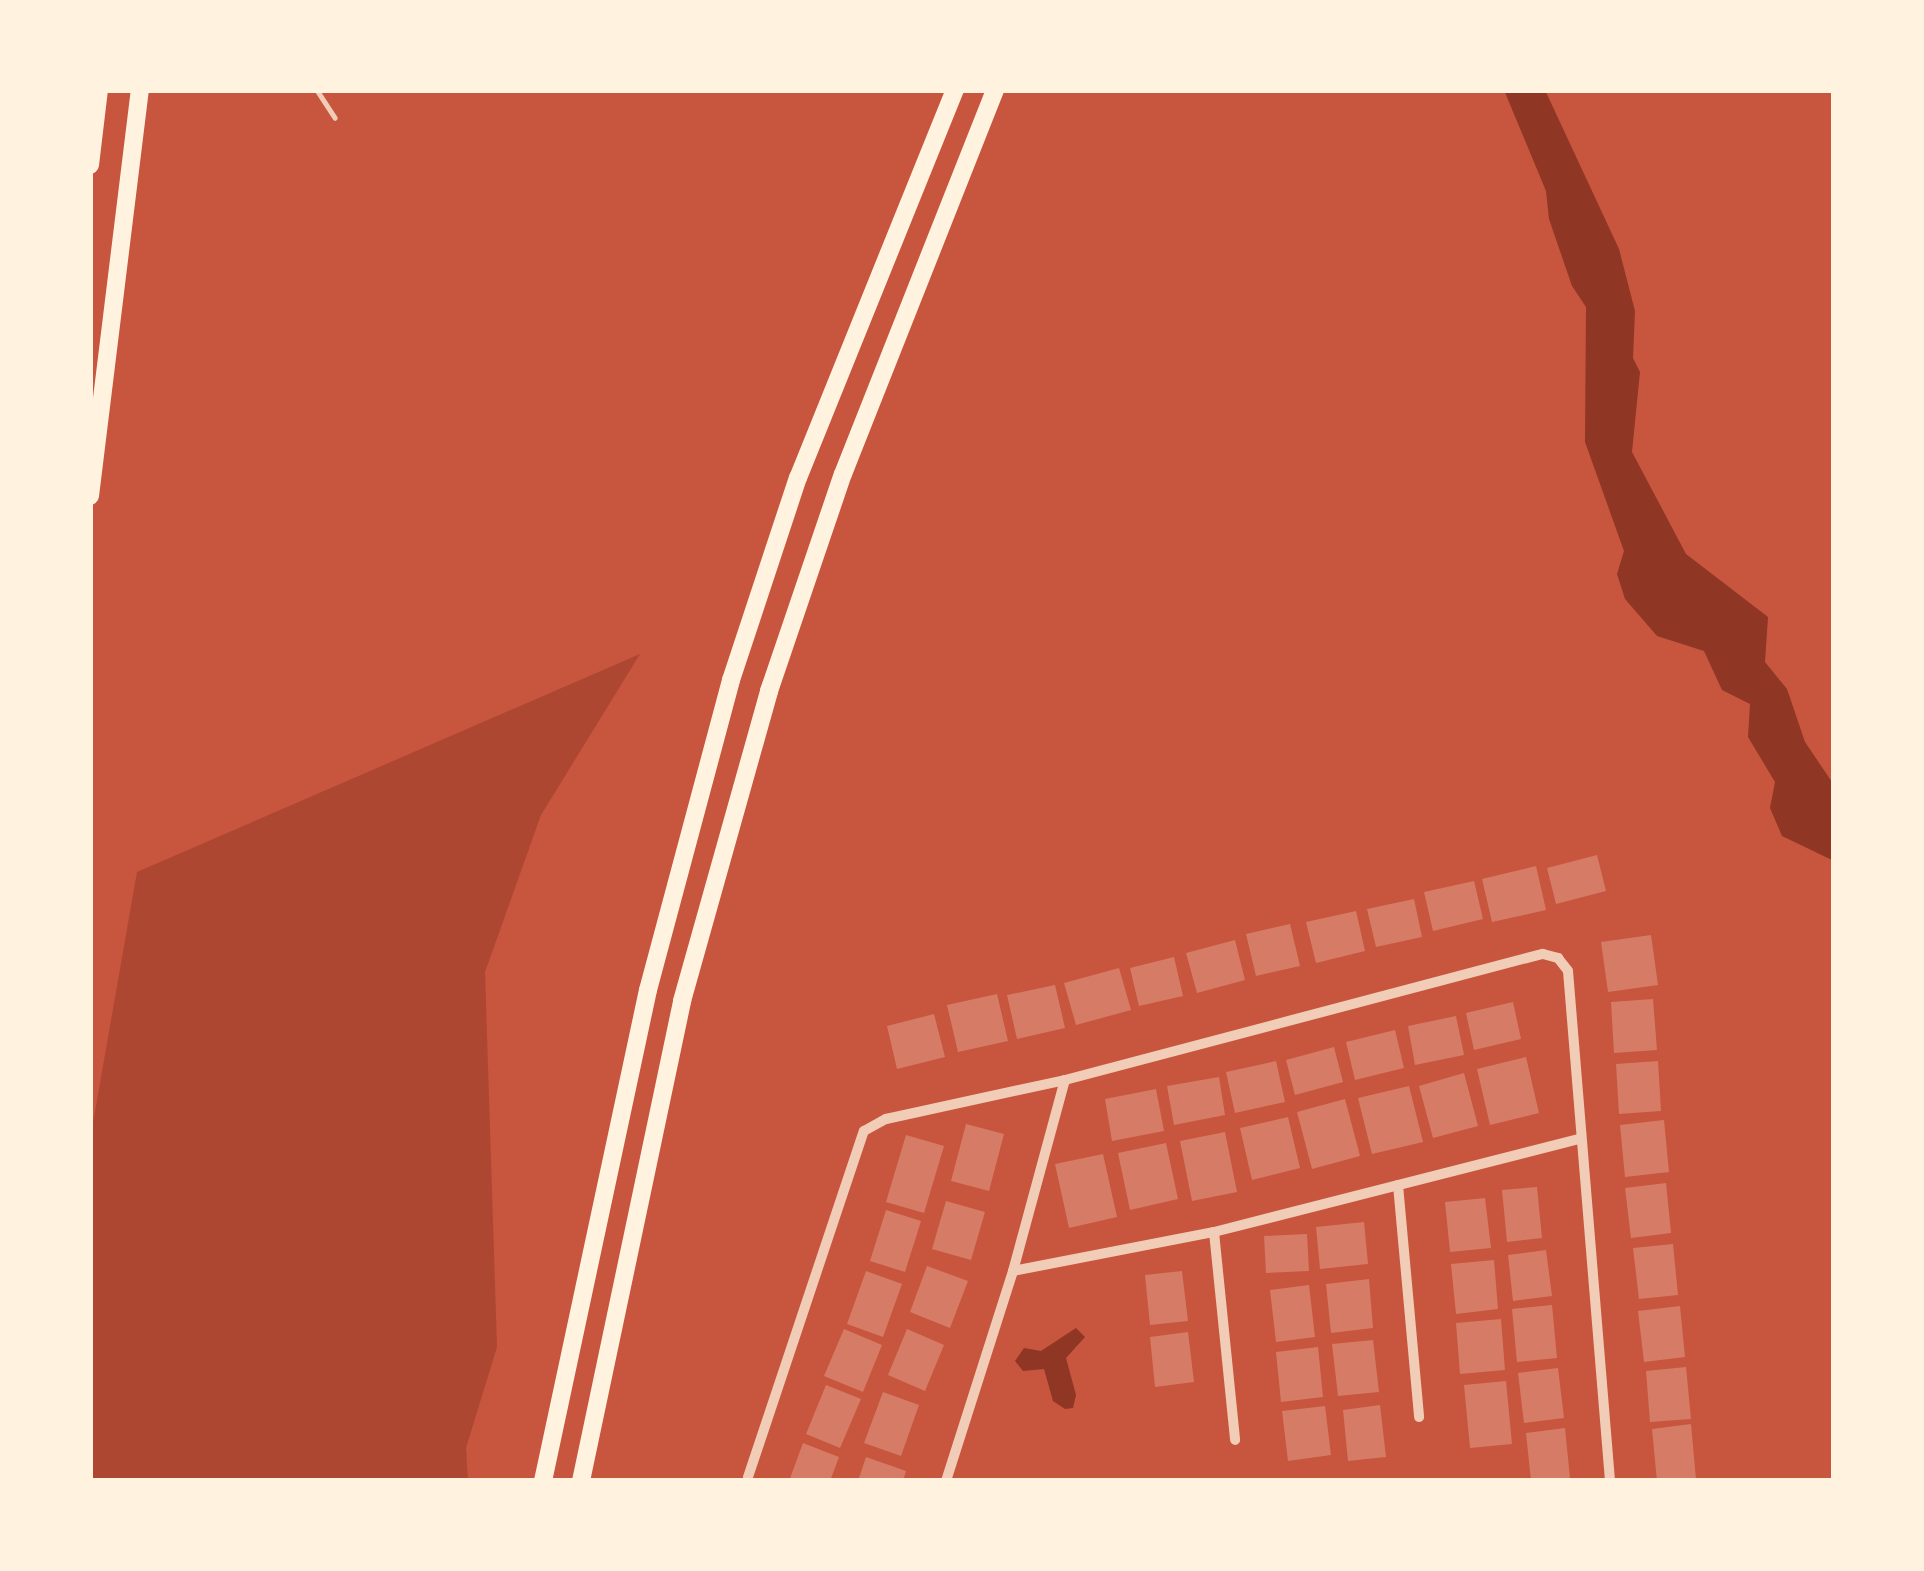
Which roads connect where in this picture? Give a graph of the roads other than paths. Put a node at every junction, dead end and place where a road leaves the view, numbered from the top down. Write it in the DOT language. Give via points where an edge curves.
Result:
graph roads {
  1 [pos="99,90"];
  2 [pos="140,90"];
  3 [pos="317,90"];
  4 [pos="955,90"];
  5 [pos="994,90"];
  6 [pos="335,118"];
  7 [pos="90,165"];
  8 [pos="90,496"];
  9 [pos="1065,1080"];
  10 [pos="1580,1139"];
  11 [pos="1398,1185"];
  12 [pos="1214,1232"];
  13 [pos="1013,1271"];
  14 [pos="1419,1417"];
  15 [pos="1234,1440"];
  16 [pos="748,1477"];
  17 [pos="543,1481"];
  18 [pos="580,1481"];
  19 [pos="946,1481"];
  20 [pos="1610,1481"];
  1 -- 7 [label="highway"];
  2 -- 8 [label="highway"];
  3 -- 6 [label="lane"];
  4 -- 17 [label="highway" via="798,478 730,680 648,990"];
  5 -- 18 [label="highway" via="843,473 769,691 682,1001"];
  9 -- 10 [label="street" via="1543,955 1568,971"];
  9 -- 13 [label="street"];
  9 -- 16 [label="street" via="886,1119 864,1131"];
  10 -- 11 [label="street"];
  10 -- 20 [label="street"];
  11 -- 12 [label="street"];
  11 -- 14 [label="street"];
  12 -- 13 [label="street"];
  12 -- 15 [label="street"];
  13 -- 19 [label="street"];
}
